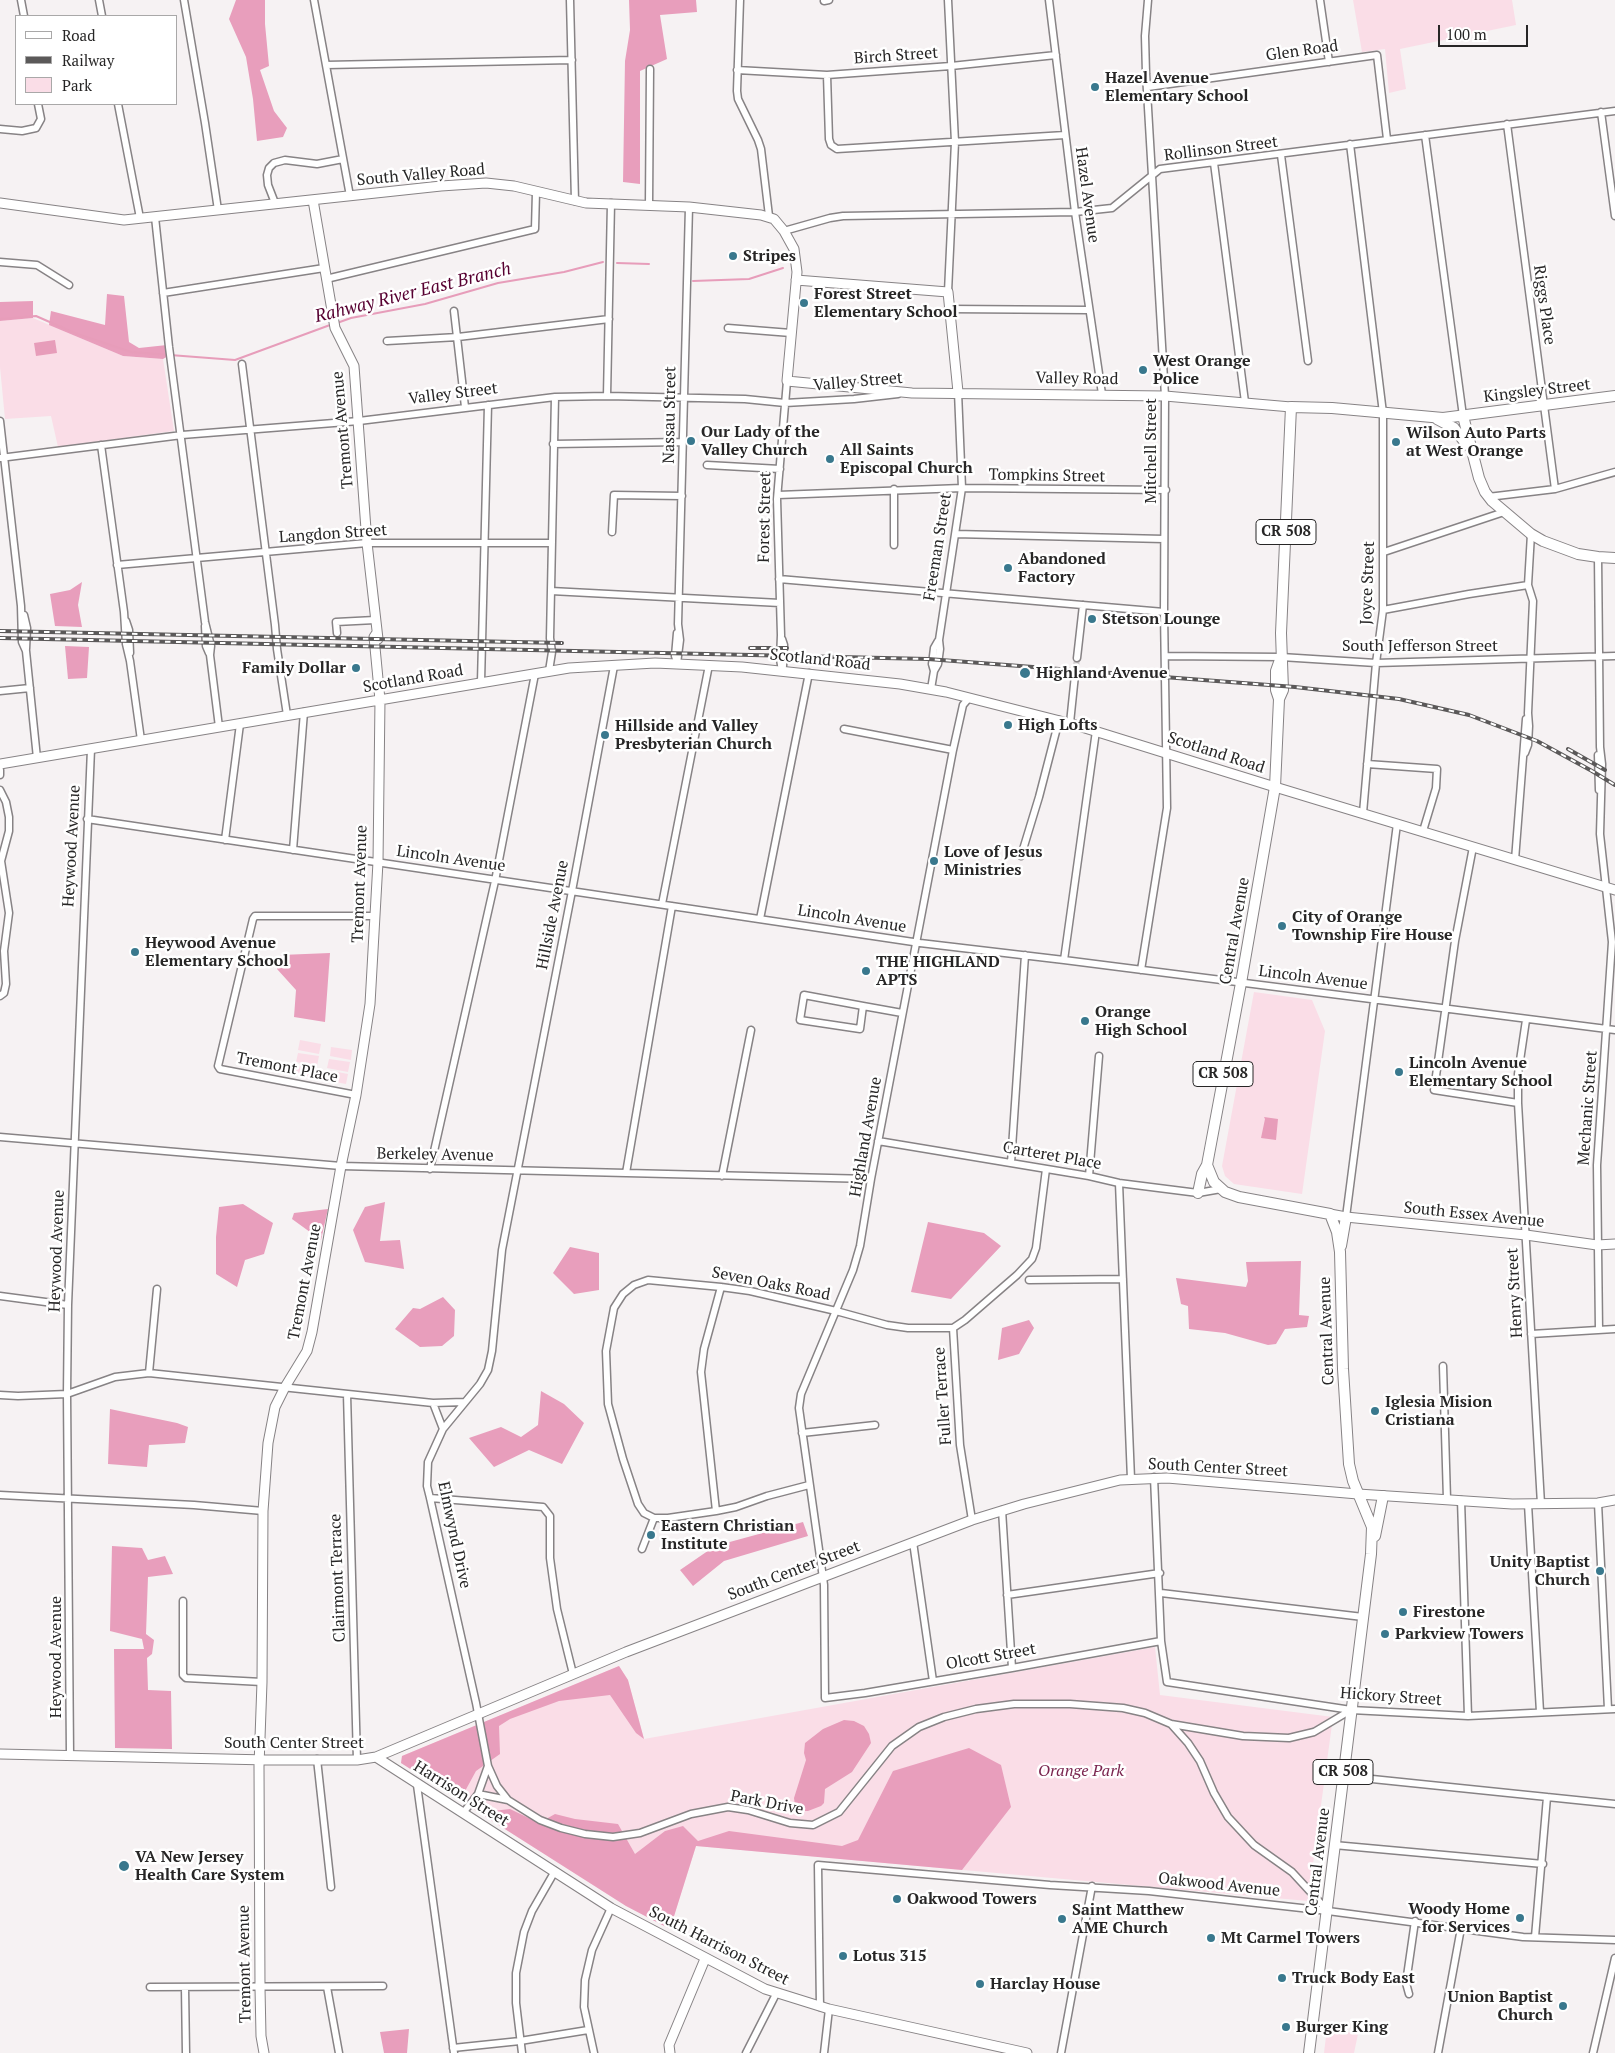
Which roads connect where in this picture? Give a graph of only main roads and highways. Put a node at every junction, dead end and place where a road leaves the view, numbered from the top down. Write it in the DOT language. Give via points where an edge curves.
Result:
graph roads {
  1 [pos="313,200"];
  2 [pos="0,203"];
  3 [pos="796,280"];
  4 [pos="787,381"];
  5 [pos="958,392"];
  6 [pos="1615,396"];
  7 [pos="1292,407"];
  8 [pos="1463,416"];
  9 [pos="1434,417"];
  10 [pos="1471,450"];
  11 [pos="1615,558"];
  12 [pos="380,700"];
  13 [pos="0,764"];
  14 [pos="1275,787"];
  15 [pos="1610,889"];
  16 [pos="1207,1165"];
  17 [pos="1198,1193"];
  18 [pos="1330,1214"];
  19 [pos="1346,1217"];
  20 [pos="1615,1244"];
  21 [pos="1340,1252"];
  22 [pos="1358,1494"];
  23 [pos="1383,1496"];
  24 [pos="1615,1500"];
  25 [pos="1371,1554"];
  26 [pos="0,1754"];
  27 [pos="376,1757"];
  28 [pos="259,1759"];
  29 [pos="531,1856"];
  30 [pos="705,1959"];
  31 [pos="264,2053"];
  32 [pos="670,2053"];
  33 [pos="1027,2053"];
  34 [pos="1309,2053"];
  1 -- 2 [label="main road, South Valley Road" via="124,220"];
  1 -- 3 [label="main road, South Valley Road" via="486,183 514,186 575,201 689,207 769,216 784,231 794,249"];
  1 -- 12 [label="main road, Tremont Avenue" via="335,328 354,366 367,543 379,650"];
  3 -- 4 [label="main road, Forest Street"];
  3 -- 5 [label="main road, Freeman Street" via="948,292"];
  4 -- 5 [label="main road, Valley Street" via="912,393"];
  5 -- 7 [label="main road, Valley Road" via="1165,396"];
  6 -- 8 [label="main road, Kingsley Street"];
  7 -- 9 [label="main road, Valley Road"];
  7 -- 14 [label="main road, Central Avenue / CR 508" via="1281,657 1284,671 1279,699"];
  8 -- 9 [label="main road, Valley Road"];
  8 -- 10 [label="main road, Valley Road"];
  9 -- 10 [label="main road, Valley Road" via="1454,428"];
  10 -- 11 [label="main road, Valley Road" via="1488,497 1531,534 1562,549 1598,558"];
  12 -- 13 [label="main road, Scotland Road"];
  12 -- 14 [label="main road, Scotland Road" via="569,668 677,664 809,673 890,682 969,698 1070,723"];
  12 -- 28 [label="main road, Tremont Avenue" via="378,862 370,1004 312,1332 307,1351 275,1407 271,1424 263,1512"];
  14 -- 15 [label="main road, Scotland Road"];
  14 -- 16 [label="main road, Central Avenue / CR 508"];
  16 -- 17 [label="main road, Central Avenue"];
  16 -- 18 [label="main road" via="1214,1182 1239,1197"];
  18 -- 19 [label="main road, South Essex Avenue"];
  18 -- 21 [label="main road, Central Avenue / CR 508"];
  19 -- 20 [label="main road, South Essex Avenue" via="1597,1245"];
  19 -- 21 [label="main road"];
  21 -- 22 [label="main road, Central Avenue / CR 508" via="1347,1448"];
  22 -- 23 [label="main road, South Center Street"];
  22 -- 25 [label="main road, Central Avenue / CR 508" via="1372,1527"];
  22 -- 27 [label="main road, South Center Street" via="1154,1478 1130,1479 1002,1510 692,1626"];
  23 -- 24 [label="main road, South Center Street" via="1528,1504"];
  23 -- 25 [label="main road"];
  25 -- 34 [label="main road, Central Avenue / CR 508"];
  26 -- 28 [label="main road, South Center Street"];
  27 -- 28 [label="main road, South Center Street" via="357,1760"];
  27 -- 29 [label="main road, Harrison Street"];
  28 -- 31 [label="main road, Tremont Avenue" via="260,1988"];
  29 -- 30 [label="main road, South Harrison Street" via="611,1908"];
  30 -- 32 [label="main road" via="669,2045"];
  30 -- 33 [label="main road, South Harrison Street" via="776,1994"];
}
